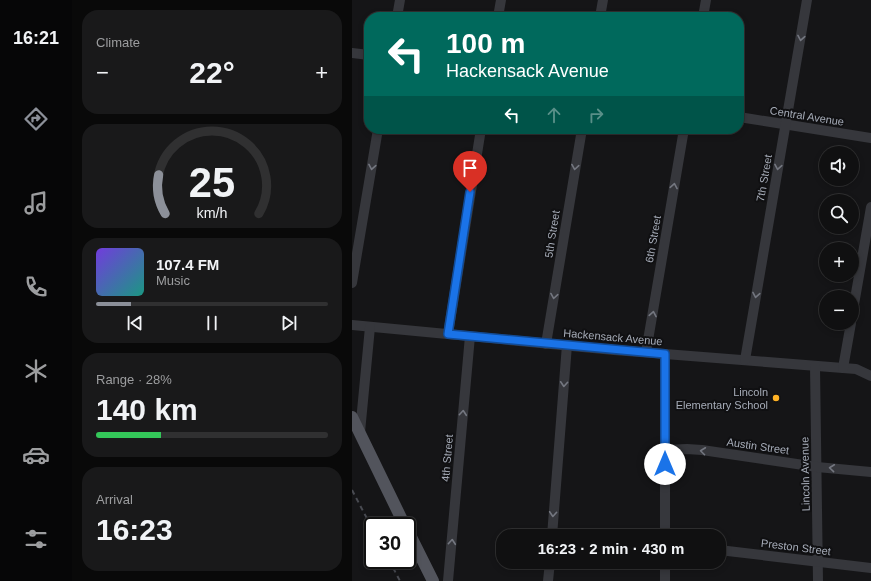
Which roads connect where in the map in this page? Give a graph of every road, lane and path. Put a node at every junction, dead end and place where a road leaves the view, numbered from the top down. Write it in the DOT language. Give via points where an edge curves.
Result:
graph roads {
  1 [pos="400,0"];
  2 [pos="501,0"];
  3 [pos="603,0"];
  4 [pos="706,0"];
  5 [pos="807,0"];
  6 [pos="398,12"];
  7 [pos="499,12"];
  8 [pos="601,12"];
  9 [pos="704,12"];
  10 [pos="352,53"];
  11 [pos="364,54"];
  12 [pos="744,118"];
  13 [pos="786,124"];
  14 [pos="377,134"];
  15 [pos="480,134"];
  16 [pos="581,134"];
  17 [pos="683,134"];
  18 [pos="871,138"];
  19 [pos="871,207"];
  20 [pos="352,283"];
  21 [pos="857,290"];
  22 [pos="352,325"];
  23 [pos="370,327"];
  24 [pos="850,330"];
  25 [pos="448,334"];
  26 [pos="470,336"];
  27 [pos="546,344"];
  28 [pos="567,345"];
  29 [pos="646,352"];
  30 [pos="665,354"];
  31 [pos="745,360"];
  32 [pos="815,366"];
  33 [pos="843,368"];
  34 [pos="871,376"];
  35 [pos="352,417"];
  36 [pos="360,432"];
  37 [pos="665,450"];
  38 [pos="817,467"];
  39 [pos="871,472"];
  40 [pos="401,517"];
  41 [pos="553,529"];
  42 [pos="666,529"];
  43 [pos="416,547"];
  44 [pos="726,551"];
  45 [pos="819,562"];
  46 [pos="871,568"];
  47 [pos="549,569"];
  48 [pos="665,569"];
  49 [pos="433,581"];
  50 [pos="448,581"];
  51 [pos="548,581"];
  52 [pos="665,581"];
  53 [pos="818,581"];
  1 -- 6 [label="street"];
  2 -- 7 [label="street"];
  3 -- 8 [label="street"];
  4 -- 9 [label="street"];
  5 -- 13 [label="street, 7th Street, one-way"];
  10 -- 11 [label="street"];
  12 -- 13 [label="street, Central Avenue"];
  13 -- 18 [label="street, Central Avenue"];
  13 -- 31 [label="street, 7th Street, one-way"];
  14 -- 20 [label="street, one-way"];
  15 -- 25 [label="street"];
  16 -- 27 [label="street, 5th Street, one-way"];
  29 -- 17 [label="street, 6th Street, one-way"];
  19 -- 21 [label="street"];
  22 -- 23 [label="street, Hackensack Avenue"];
  23 -- 25 [label="street, Hackensack Avenue"];
  23 -- 36 [label="street"];
  24 -- 33 [label="street"];
  25 -- 26 [label="street, Hackensack Avenue"];
  26 -- 27 [label="street, Hackensack Avenue"];
  50 -- 26 [label="street, 4th Street, one-way"];
  27 -- 28 [label="street, Hackensack Avenue"];
  28 -- 29 [label="street, Hackensack Avenue"];
  28 -- 41 [label="street, one-way"];
  29 -- 30 [label="street, Hackensack Avenue"];
  30 -- 31 [label="street, Hackensack Avenue"];
  30 -- 37 [label="street"];
  31 -- 32 [label="street, Hackensack Avenue"];
  32 -- 33 [label="street, Hackensack Avenue"];
  32 -- 38 [label="street, Lincoln Avenue"];
  33 -- 34 [label="street, Hackensack Avenue" via="856,369"];
  35 -- 36 [label="main road"];
  36 -- 40 [label="main road"];
  38 -- 37 [label="street, Austin Street, one-way" via="702,450"];
  37 -- 42 [label="street"];
  39 -- 38 [label="street, Austin Street, one-way"];
  38 -- 45 [label="street, Lincoln Avenue"];
  43 -- 49 [label="main road"];
  44 -- 45 [label="street, Preston Street"];
  45 -- 46 [label="street, Preston Street"];
  45 -- 53 [label="street, Lincoln Avenue"];
  47 -- 51 [label="street"];
  48 -- 52 [label="street"];
}
